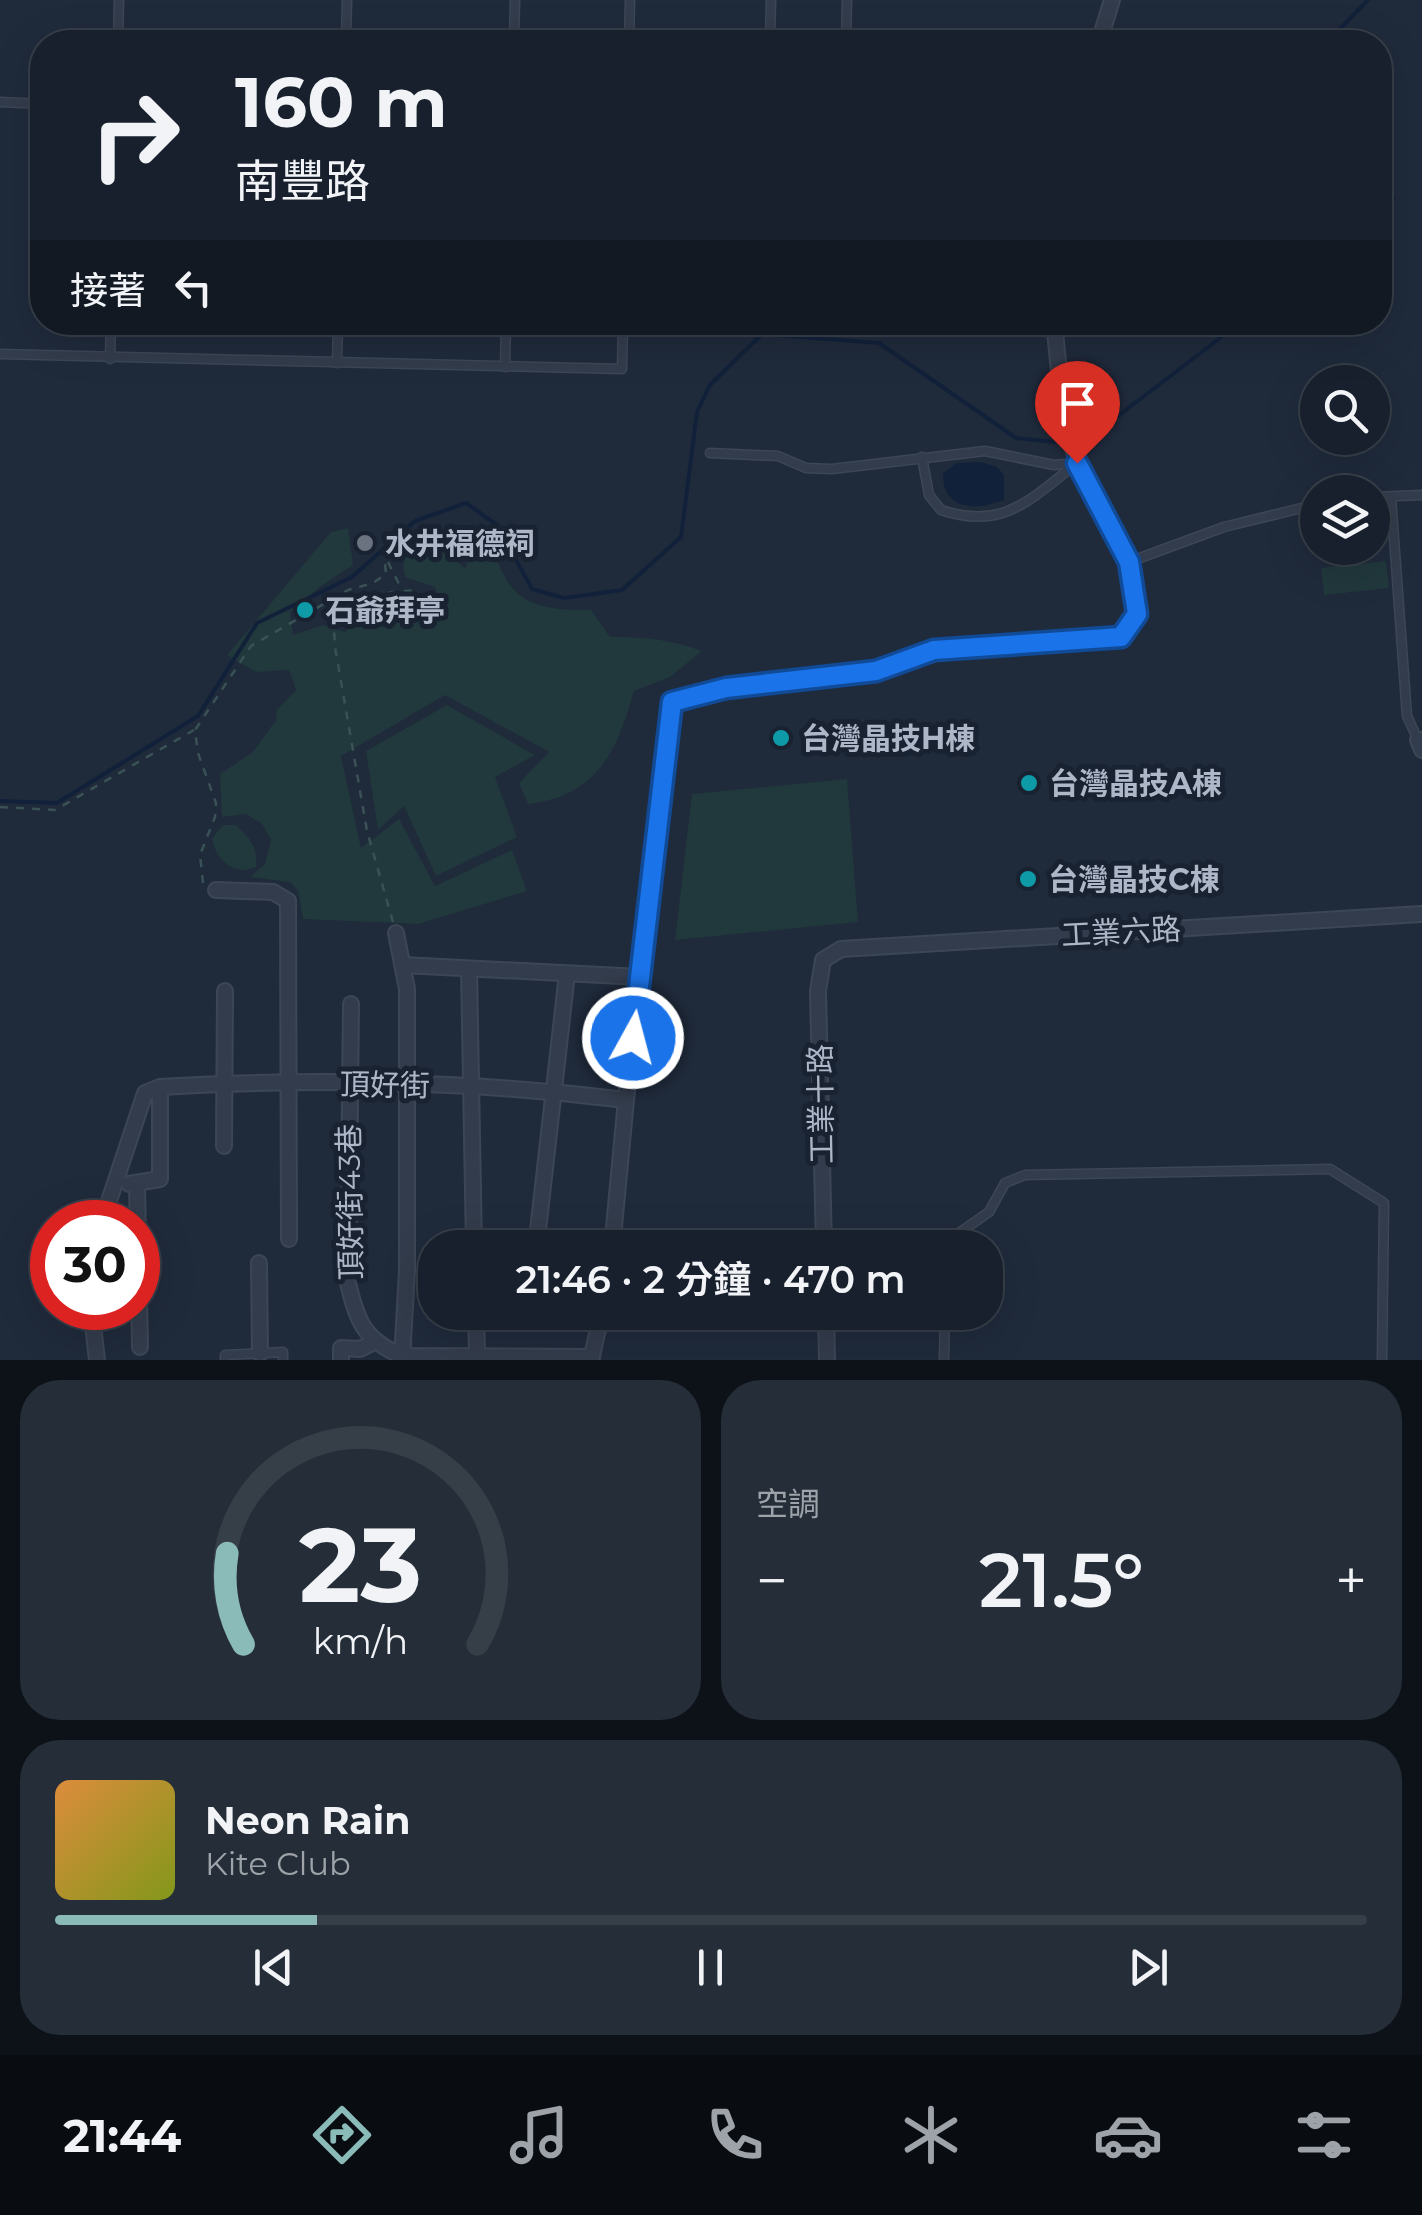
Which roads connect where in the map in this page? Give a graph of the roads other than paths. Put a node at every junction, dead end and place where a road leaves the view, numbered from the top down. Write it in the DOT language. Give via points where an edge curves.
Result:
graph roads {
  1 [pos="119,0"];
  2 [pos="347,0"];
  3 [pos="515,0"];
  4 [pos="630,0"];
  5 [pos="770,0"];
  6 [pos="848,0"];
  7 [pos="1112,0"];
  8 [pos="118,30"];
  9 [pos="346,30"];
  10 [pos="514,30"];
  11 [pos="629,30"];
  12 [pos="770,30"];
  13 [pos="847,30"];
  14 [pos="1103,30"];
  15 [pos="0,102"];
  16 [pos="30,103"];
  17 [pos="111,335"];
  18 [pos="338,335"];
  19 [pos="505,335"];
  20 [pos="623,335"];
  21 [pos="1055,335"];
  22 [pos="0,354"];
  23 [pos="110,359"];
  24 [pos="337,363"];
  25 [pos="504,367"];
  26 [pos="710,453"];
  27 [pos="922,457"];
  28 [pos="1077,463"];
  29 [pos="1422,495"];
  30 [pos="1390,496"];
  31 [pos="1300,508"];
  32 [pos="1129,562"];
  33 [pos="1421,744"];
  34 [pos="216,890"];
  35 [pos="1422,914"];
  36 [pos="396,933"];
  37 [pos="822,960"];
  38 [pos="403,965"];
  39 [pos="469,970"];
  40 [pos="567,974"];
  41 [pos="641,977"];
  42 [pos="225,991"];
  43 [pos="351,1004"];
  44 [pos="288,1082"];
  45 [pos="227,1083"];
  46 [pos="348,1084"];
  47 [pos="407,1086"];
  48 [pos="471,1086"];
  49 [pos="160,1087"];
  50 [pos="553,1091"];
  51 [pos="626,1100"];
  52 [pos="224,1146"];
  53 [pos="117,1184"];
  54 [pos="137,1184"];
  55 [pos="111,1200"];
  56 [pos="474,1230"];
  57 [pos="538,1230"];
  58 [pos="614,1230"];
  59 [pos="824,1230"];
  60 [pos="963,1230"];
  61 [pos="290,1239"];
  62 [pos="259,1263"];
  63 [pos="95,1330"];
  64 [pos="476,1330"];
  65 [pos="598,1330"];
  66 [pos="826,1330"];
  67 [pos="945,1330"];
  68 [pos="374,1342"];
  69 [pos="140,1347"];
  70 [pos="260,1353"];
  71 [pos="476,1355"];
  72 [pos="283,1356"];
  73 [pos="402,1358"];
  74 [pos="592,1359"];
  75 [pos="98,1360"];
  76 [pos="224,1360"];
  77 [pos="341,1360"];
  78 [pos="827,1360"];
  79 [pos="944,1360"];
  80 [pos="1382,1360"];
  1 -- 8 [label="lane"];
  2 -- 9 [label="lane"];
  3 -- 10 [label="lane"];
  4 -- 11 [label="lane"];
  5 -- 12 [label="lane"];
  6 -- 13 [label="lane"];
  7 -- 14 [label="street"];
  15 -- 16 [label="lane"];
  17 -- 23 [label="lane"];
  18 -- 24 [label="lane"];
  19 -- 25 [label="lane"];
  20 -- 25 [label="lane" via="622,369"];
  21 -- 28 [label="street" via="1063,411"];
  22 -- 23 [label="lane"];
  23 -- 24 [label="lane"];
  24 -- 25 [label="lane"];
  26 -- 27 [label="lane" via="778,456 806,468 832,469"];
  27 -- 28 [label="lane" via="985,451"];
  27 -- 28 [label="lane" via="929,495 941,510 977,517 1008,514"];
  28 -- 32 [label="street"];
  29 -- 30 [label="lane"];
  30 -- 33 [label="lane" via="1407,716"];
  31 -- 32 [label="lane" via="1224,526"];
  32 -- 41 [label="street" via="1137,614 1121,637 934,650 876,671 726,688 672,702"];
  34 -- 44 [label="street" via="273,892 288,901"];
  35 -- 37 [label="street, 工業六路" via="842,949"];
  36 -- 38 [label="street"];
  37 -- 59 [label="street, 工業十路"];
  38 -- 39 [label="street"];
  38 -- 47 [label="street"];
  39 -- 40 [label="street"];
  39 -- 48 [label="street"];
  40 -- 41 [label="street"];
  40 -- 50 [label="street"];
  41 -- 51 [label="street"];
  42 -- 45 [label="street"];
  43 -- 46 [label="street, 頂好街43巷"];
  44 -- 45 [label="street, 頂好街"];
  44 -- 46 [label="street, 頂好街"];
  44 -- 61 [label="street"];
  45 -- 49 [label="street, 頂好街"];
  45 -- 52 [label="street"];
  46 -- 47 [label="street, 頂好街"];
  46 -- 68 [label="street, 頂好街43巷" via="348,1283 356,1316"];
  47 -- 48 [label="street, 頂好街"];
  47 -- 73 [label="street"];
  48 -- 50 [label="street, 頂好街"];
  48 -- 56 [label="street"];
  49 -- 53 [label="street, 頂好街" via="145,1093"];
  49 -- 54 [label="street" via="160,1180"];
  50 -- 51 [label="street, 頂好街"];
  50 -- 57 [label="street"];
  51 -- 58 [label="street"];
  53 -- 54 [label="street"];
  53 -- 55 [label="street"];
  54 -- 69 [label="street"];
  60 -- 80 [label="lane" via="989,1212 1004,1183 1025,1175 1330,1169 1384,1203"];
  62 -- 70 [label="street"];
  63 -- 75 [label="street"];
  64 -- 71 [label="street"];
  65 -- 74 [label="street"];
  66 -- 78 [label="street"];
  67 -- 79 [label="lane"];
  68 -- 73 [label="street"];
  68 -- 77 [label="street" via="341,1348"];
  70 -- 72 [label="lane"];
  70 -- 76 [label="lane"];
  71 -- 73 [label="street"];
  71 -- 74 [label="street"];
}
